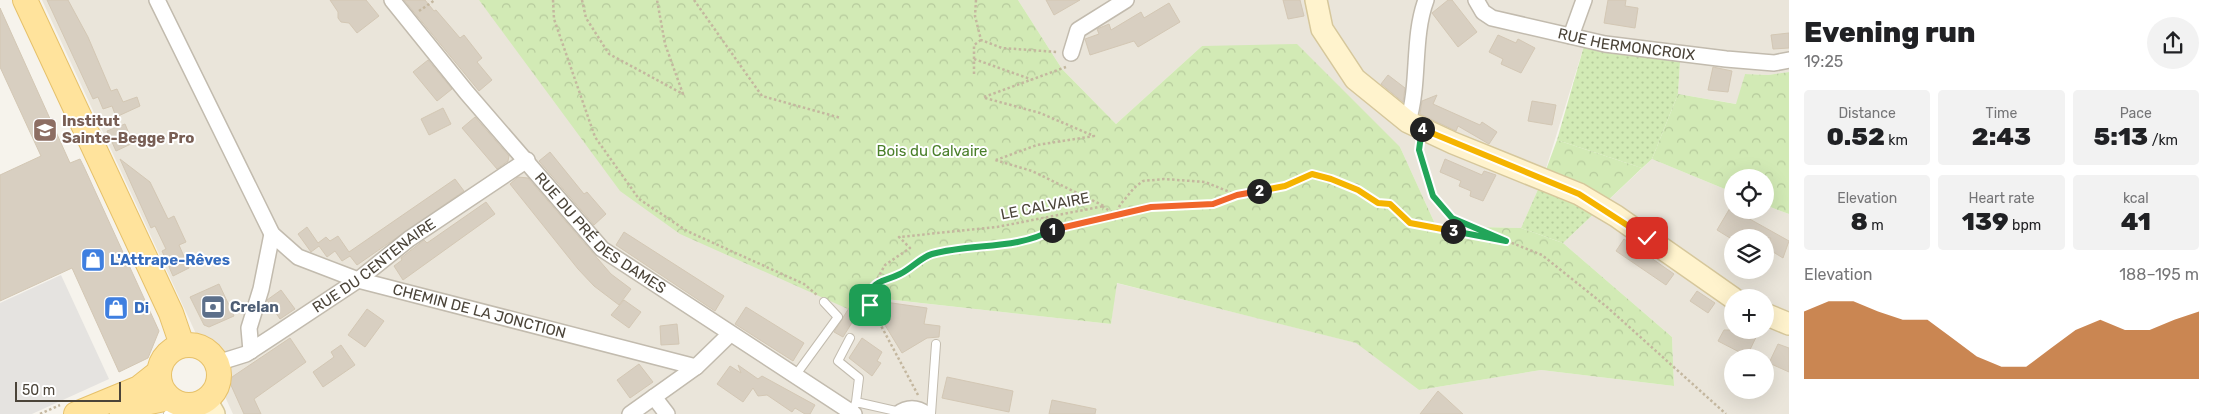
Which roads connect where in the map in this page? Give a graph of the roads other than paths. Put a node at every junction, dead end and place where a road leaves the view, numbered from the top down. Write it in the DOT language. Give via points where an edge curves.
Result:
graph roads {
  1 [pos="25,0"];
  2 [pos="157,0"];
  3 [pos="392,0"];
  4 [pos="1126,0"];
  5 [pos="1316,0"];
  6 [pos="1426,0"];
  7 [pos="1476,0"];
  8 [pos="1584,0"];
  9 [pos="1571,36"];
  10 [pos="1071,53"];
  11 [pos="1789,60"];
  12 [pos="1415,125"];
  13 [pos="527,160"];
  14 [pos="272,234"];
  15 [pos="358,280"];
  16 [pos="1724,292"];
  17 [pos="824,302"];
  18 [pos="1774,318"];
  19 [pos="1789,324"];
  20 [pos="730,334"];
  21 [pos="850,338"];
  22 [pos="936,344"];
  23 [pos="182,345"];
  24 [pos="251,351"];
  25 [pos="217,363"];
  26 [pos="696,367"];
  27 [pos="158,373"];
  28 [pos="795,376"];
  29 [pos="654,397"];
  30 [pos="189,406"];
  31 [pos="853,409"];
  32 [pos="899,413"];
  33 [pos="76,414"];
  34 [pos="122,414"];
  35 [pos="630,414"];
  36 [pos="667,414"];
  37 [pos="926,414"];
  38 [pos="931,414"];
  1 -- 23 [label="main road"];
  2 -- 14 [label="street, CHEMIN DE LA JONCTION"];
  3 -- 13 [label="street, RUE DU PRÉ DES DAMES" via="467,93"];
  4 -- 10 [label="street" via="1078,30"];
  5 -- 12 [label="main road" via="1322,29 1356,79"];
  6 -- 12 [label="street" via="1421,13 1412,108"];
  7 -- 9 [label="street, RUE HERMONCROIX" via="1482,12 1492,18"];
  8 -- 9 [label="street"];
  9 -- 11 [label="street, RUE HERMONCROIX" via="1605,44 1726,59 1774,63"];
  12 -- 16 [label="main road" via="1579,194"];
  13 -- 15 [label="street, RUE DU CENTENAIRE" via="409,239"];
  13 -- 20 [label="street, RUE DU PRÉ DES DAMES" via="602,249"];
  14 -- 15 [label="street, CHEMIN DE LA JONCTION" via="298,257"];
  14 -- 24 [label="street" via="261,290 249,328"];
  15 -- 24 [label="street, RUE DU CENTENAIRE"];
  15 -- 26 [label="street, CHEMIN DE LA JONCTION"];
  17 -- 28 [label="lane" via="838,317"];
  18 -- 19 [label="main road"];
  20 -- 26 [label="street"];
  20 -- 28 [label="street, RUE DU PRÉ DES DAMES"];
  21 -- 31 [label="lane" via="838,361 859,378"];
  22 -- 38 [label="lane"];
  23 -- 25 [label="main road" via="203,348"];
  23 -- 27 [label="main road" via="166,355"];
  24 -- 25 [label="street, RUE DU CENTENAIRE"];
  25 -- 30 [label="main road" via="218,384"];
  26 -- 29 [label="street"];
  27 -- 30 [label="main road" via="161,387"];
  27 -- 33 [label="main road" via="139,388"];
  28 -- 31 [label="street, RUE DU PRÉ DES DAMES"];
  29 -- 35 [label="street"];
  29 -- 36 [label="street"];
  30 -- 34 [label="main road" via="145,403"];
  31 -- 32 [label="lane"];
  32 -- 37 [label="street" via="915,409"];
}
